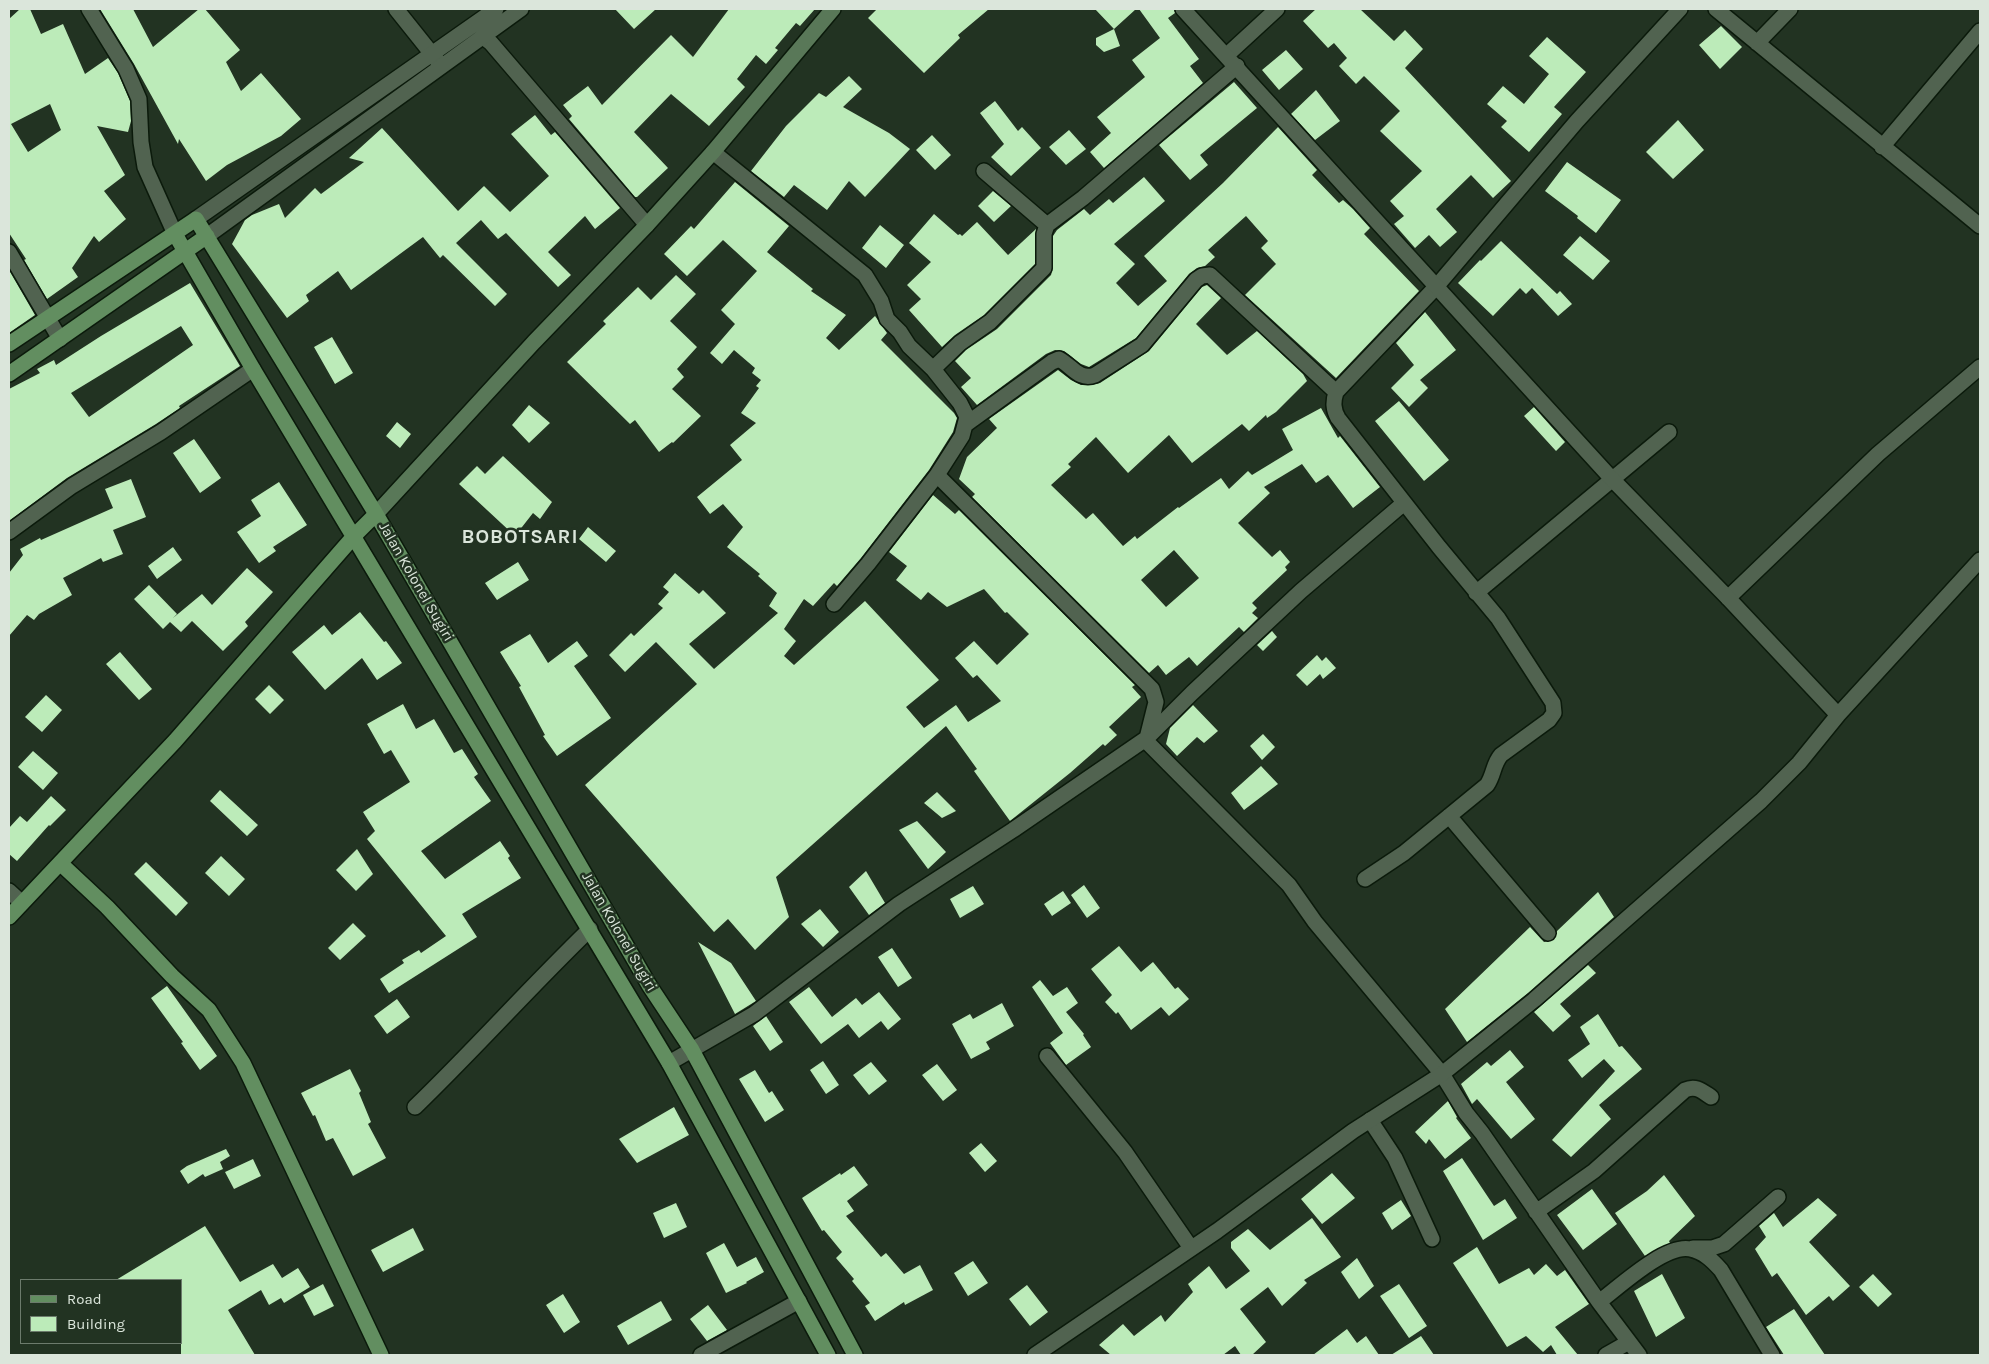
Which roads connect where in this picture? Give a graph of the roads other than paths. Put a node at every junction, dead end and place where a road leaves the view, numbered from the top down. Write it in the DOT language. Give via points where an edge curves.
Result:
graph roads {
  1 [pos="88,9"];
  2 [pos="396,9"];
  3 [pos="496,9"];
  4 [pos="521,9"];
  5 [pos="833,9"];
  6 [pos="1183,9"];
  7 [pos="1277,9"];
  8 [pos="1680,9"];
  9 [pos="1790,9"];
  10 [pos="1721,10"];
  11 [pos="1980,31"];
  12 [pos="482,36"];
  13 [pos="1756,43"];
  14 [pos="437,60"];
  15 [pos="1232,61"];
  16 [pos="1882,147"];
  17 [pos="713,152"];
  18 [pos="984,171"];
  19 [pos="196,219"];
  20 [pos="1047,224"];
  21 [pos="647,225"];
  22 [pos="1980,226"];
  23 [pos="175,234"];
  24 [pos="207,236"];
  25 [pos="185,251"];
  26 [pos="9,252"];
  27 [pos="1436,287"];
  28 [pos="47,318"];
  29 [pos="60,339"];
  30 [pos="9,344"];
  31 [pos="1980,367"];
  32 [pos="253,369"];
  33 [pos="933,369"];
  34 [pos="9,374"];
  35 [pos="1336,392"];
  36 [pos="965,425"];
  37 [pos="1669,432"];
  38 [pos="936,475"];
  39 [pos="1612,479"];
  40 [pos="1404,502"];
  41 [pos="376,514"];
  42 [pos="9,532"];
  43 [pos="355,535"];
  44 [pos="1980,560"];
  45 [pos="1476,593"];
  46 [pos="1728,598"];
  47 [pos="834,604"];
  48 [pos="1838,715"];
  49 [pos="1146,738"];
  50 [pos="1449,816"];
  51 [pos="60,863"];
  52 [pos="1365,879"];
  53 [pos="9,891"];
  54 [pos="22,903"];
  55 [pos="9,917"];
  56 [pos="590,929"];
  57 [pos="1548,933"];
  58 [pos="692,1050"];
  59 [pos="1047,1056"];
  60 [pos="669,1062"];
  61 [pos="1442,1074"];
  62 [pos="1711,1097"];
  63 [pos="416,1107"];
  64 [pos="1370,1120"];
  65 [pos="1778,1197"];
  66 [pos="1536,1212"];
  67 [pos="1432,1239"];
  68 [pos="1191,1248"];
  69 [pos="1689,1249"];
  70 [pos="799,1302"];
  71 [pos="1598,1302"];
  72 [pos="1629,1342"];
  73 [pos="705,1354"];
  74 [pos="381,1355"];
  75 [pos="828,1355"];
  76 [pos="855,1355"];
  77 [pos="1035,1355"];
  78 [pos="1606,1355"];
  79 [pos="1639,1355"];
  80 [pos="1772,1355"];
  1 -- 23 [label="street" via="131,78 139,99 145,167"];
  2 -- 14 [label="street"];
  3 -- 14 [label="street"];
  4 -- 12 [label="street"];
  5 -- 17 [label="main road"];
  6 -- 15 [label="street"];
  7 -- 15 [label="street"];
  8 -- 27 [label="street" via="1577,121"];
  9 -- 13 [label="street"];
  10 -- 13 [label="street"];
  11 -- 16 [label="street"];
  12 -- 14 [label="street"];
  12 -- 21 [label="street"];
  13 -- 16 [label="street"];
  14 -- 19 [label="street"];
  14 -- 24 [label="street"];
  15 -- 20 [label="street" via="1083,198"];
  15 -- 27 [label="street"];
  16 -- 22 [label="street"];
  17 -- 21 [label="main road"];
  17 -- 33 [label="street" via="865,275 881,301 887,319"];
  18 -- 20 [label="street"];
  19 -- 23 [label="main road"];
  19 -- 24 [label="main road, Jalan Kolonel Sugiri"];
  20 -- 33 [label="street" via="1044,268 996,317 960,343"];
  21 -- 41 [label="main road"];
  23 -- 25 [label="main road"];
  23 -- 28 [label="main road"];
  24 -- 25 [label="main road"];
  24 -- 41 [label="main road, Jalan Kolonel Sugiri"];
  25 -- 29 [label="main road"];
  25 -- 32 [label="main road"];
  26 -- 28 [label="street"];
  27 -- 35 [label="street"];
  27 -- 39 [label="street"];
  28 -- 29 [label="street"];
  28 -- 30 [label="main road"];
  29 -- 34 [label="main road"];
  31 -- 46 [label="street" via="1878,454"];
  32 -- 42 [label="street" via="161,432 72,486"];
  32 -- 43 [label="main road"];
  33 -- 36 [label="street" via="960,403 967,417"];
  35 -- 36 [label="street" via="1229,292 1206,275 1196,280 1142,345 1095,375 1080,375 1060,359 1052,362"];
  35 -- 40 [label="street" via="1333,401 1338,418"];
  36 -- 38 [label="street" via="962,436"];
  37 -- 39 [label="street"];
  38 -- 47 [label="street"];
  38 -- 49 [label="street" via="1152,689 1156,702"];
  39 -- 45 [label="street"];
  39 -- 46 [label="street"];
  40 -- 45 [label="street"];
  40 -- 49 [label="street" via="1301,591"];
  41 -- 43 [label="main road"];
  41 -- 58 [label="main road, Jalan Kolonel Sugiri" via="649,985"];
  43 -- 51 [label="main road" via="175,741"];
  43 -- 56 [label="main road"];
  44 -- 48 [label="street"];
  45 -- 50 [label="street" via="1508,633 1555,708 1549,720 1495,761 1487,785"];
  46 -- 48 [label="street"];
  48 -- 61 [label="street" via="1799,763 1761,801 1534,1000"];
  49 -- 58 [label="street" via="900,904 754,1014"];
  49 -- 61 [label="street" via="1159,755 1289,885 1315,922"];
  50 -- 52 [label="street" via="1404,853"];
  50 -- 57 [label="street"];
  51 -- 54 [label="main road"];
  51 -- 74 [label="main road" via="209,1010 243,1063"];
  53 -- 54 [label="street"];
  54 -- 55 [label="main road"];
  56 -- 60 [label="main road"];
  56 -- 63 [label="street"];
  58 -- 60 [label="street"];
  58 -- 76 [label="main road, Jalan Kolonel Sugiri"];
  59 -- 68 [label="street" via="1125,1152"];
  60 -- 70 [label="main road"];
  61 -- 64 [label="street"];
  61 -- 66 [label="street"];
  62 -- 66 [label="street" via="1697,1088 1685,1090 1594,1171"];
  64 -- 67 [label="street" via="1395,1158"];
  64 -- 68 [label="street"];
  65 -- 69 [label="street" via="1724,1244"];
  66 -- 71 [label="street"];
  68 -- 77 [label="street"];
  69 -- 71 [label="street" via="1669,1252"];
  69 -- 80 [label="street" via="1712,1260 1721,1270"];
  70 -- 73 [label="street"];
  70 -- 75 [label="main road"];
  71 -- 72 [label="street"];
  72 -- 78 [label="street"];
  72 -- 79 [label="street"];
}
